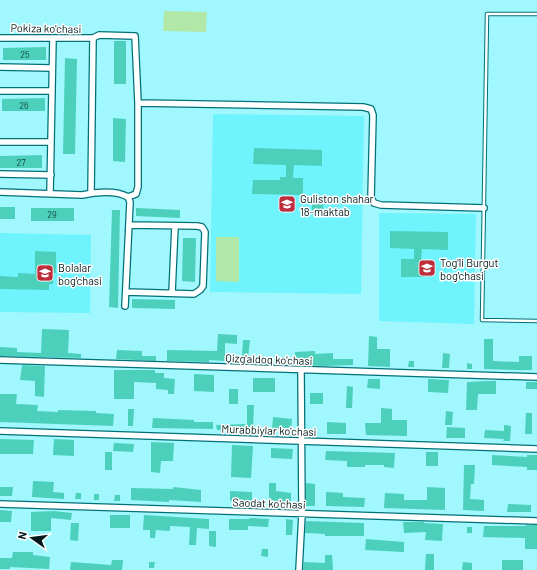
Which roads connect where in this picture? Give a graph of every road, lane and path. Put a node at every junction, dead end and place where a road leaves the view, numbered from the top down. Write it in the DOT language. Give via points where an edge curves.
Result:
graph roads {
  1 [pos="537,14"];
  2 [pos="0,38"];
  3 [pos="53,38"];
  4 [pos="92,38"];
  5 [pos="0,67"];
  6 [pos="52,68"];
  7 [pos="0,91"];
  8 [pos="52,91"];
  9 [pos="138,103"];
  10 [pos="0,142"];
  11 [pos="51,142"];
  12 [pos="0,174"];
  13 [pos="51,175"];
  14 [pos="0,192"];
  15 [pos="91,193"];
  16 [pos="50,194"];
  17 [pos="128,197"];
  18 [pos="484,208"];
  19 [pos="129,225"];
  20 [pos="175,226"];
  21 [pos="126,292"];
  22 [pos="172,293"];
  23 [pos="126,306"];
  24 [pos="537,321"];
  25 [pos="0,360"];
  26 [pos="301,370"];
  27 [pos="537,377"];
  28 [pos="0,431"];
  29 [pos="302,441"];
  30 [pos="537,449"];
  31 [pos="0,504"];
  32 [pos="302,514"];
  33 [pos="537,521"];
  34 [pos="299,570"];
  1 -- 18 [label="lane" via="487,14"];
  2 -- 3 [label="street, Pokiza ko'chasi"];
  3 -- 4 [label="street, Pokiza ko'chasi"];
  3 -- 6 [label="street"];
  4 -- 9 [label="street, Pokiza ko'chasi" via="99,35 135,36"];
  4 -- 15 [label="street"];
  5 -- 6 [label="street"];
  6 -- 8 [label="street"];
  7 -- 8 [label="street"];
  8 -- 11 [label="street"];
  9 -- 17 [label="street" via="138,187 136,194"];
  9 -- 18 [label="street" via="362,107 371,110 373,115 371,198 374,203"];
  10 -- 11 [label="street"];
  11 -- 13 [label="street"];
  12 -- 13 [label="street"];
  13 -- 16 [label="street"];
  14 -- 16 [label="street"];
  15 -- 16 [label="street"];
  15 -- 17 [label="street" via="122,194"];
  17 -- 19 [label="street"];
  18 -- 24 [label="lane" via="482,320"];
  19 -- 20 [label="street"];
  19 -- 21 [label="street"];
  20 -- 22 [label="street"];
  20 -- 22 [label="street" via="202,227 205,232 203,286 194,294"];
  21 -- 22 [label="street"];
  21 -- 23 [label="street"];
  25 -- 26 [label="street, Qizg'aldoq ko'chasi"];
  26 -- 27 [label="street, Qizg'aldoq ko'chasi"];
  26 -- 29 [label="street"];
  28 -- 29 [label="street, Murabbiylar ko'chasi"];
  29 -- 30 [label="street, Murabbiylar ko'chasi"];
  29 -- 32 [label="street"];
  31 -- 32 [label="street, Saodat ko'chasi"];
  32 -- 33 [label="street, Saodat ko'chasi"];
  32 -- 34 [label="street"];
}
